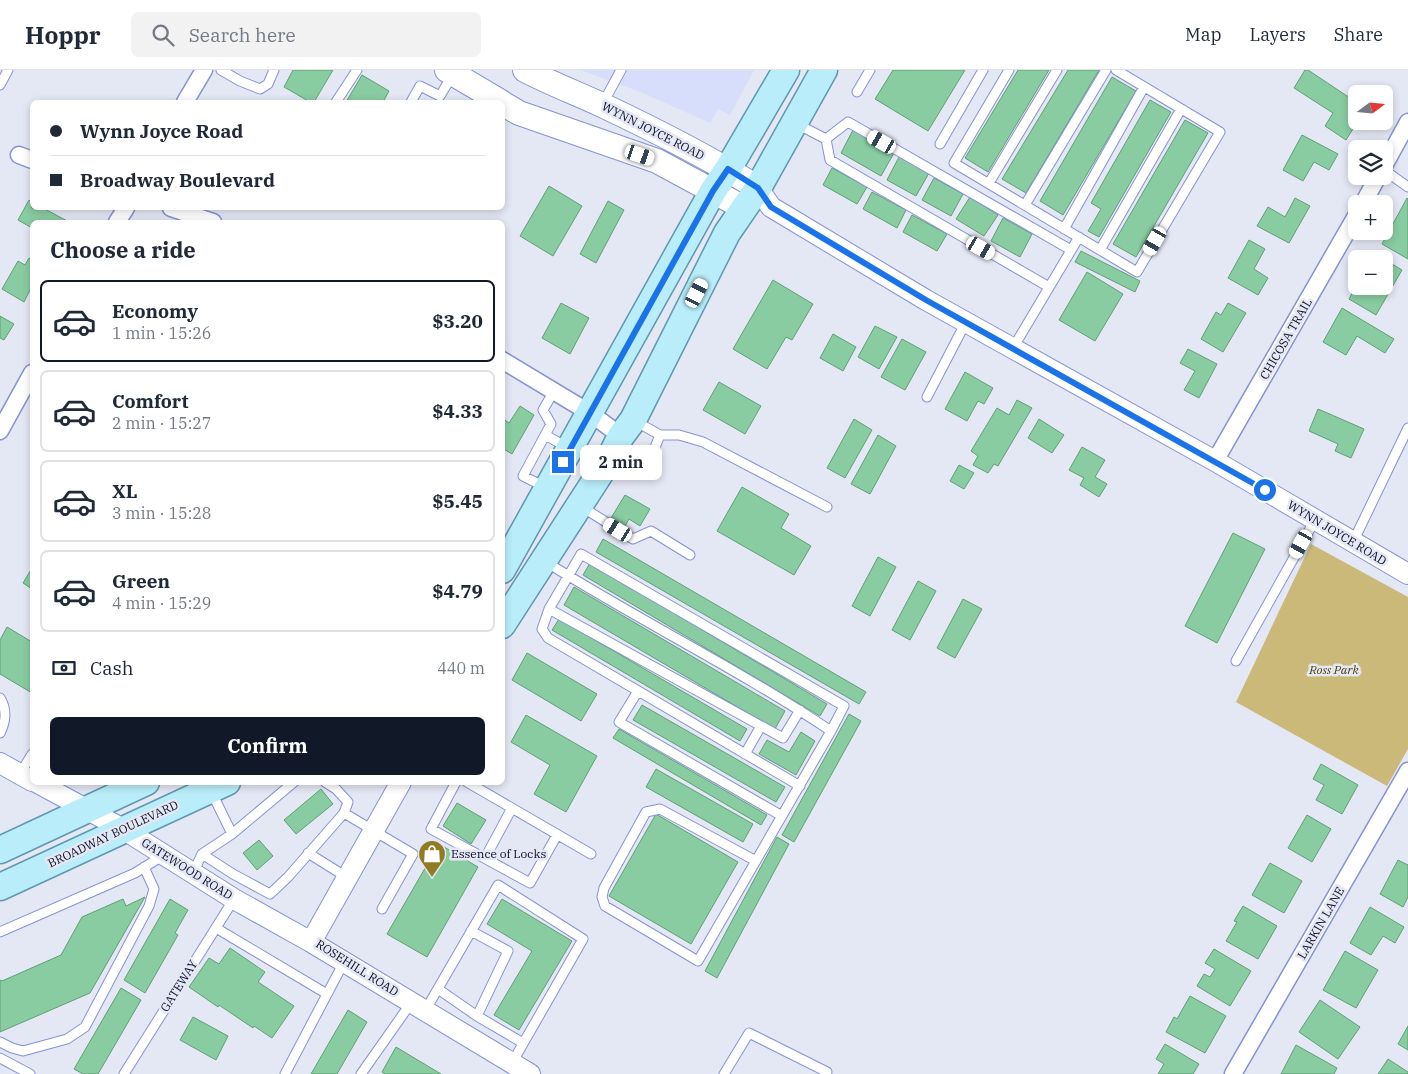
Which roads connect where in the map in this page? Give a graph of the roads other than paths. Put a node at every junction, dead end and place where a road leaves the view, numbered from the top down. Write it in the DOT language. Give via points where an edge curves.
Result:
graph roads {
  1 [pos="8,70"];
  2 [pos="204,70"];
  3 [pos="221,70"];
  4 [pos="274,70"];
  5 [pos="357,70"];
  6 [pos="525,70"];
  7 [pos="621,70"];
  8 [pos="786,70"];
  9 [pos="824,70"];
  10 [pos="870,70"];
  11 [pos="983,70"];
  12 [pos="1009,70"];
  13 [pos="1057,70"];
  14 [pos="1106,70"];
  15 [pos="1116,70"];
  16 [pos="462,74"];
  17 [pos="0,85"];
  18 [pos="1144,87"];
  19 [pos="857,92"];
  20 [pos="186,100"];
  21 [pos="337,100"];
  22 [pos="412,100"];
  23 [pos="498,100"];
  24 [pos="505,105"];
  25 [pos="602,105"];
  26 [pos="1181,109"];
  27 [pos="1408,122"];
  28 [pos="794,123"];
  29 [pos="826,139"];
  30 [pos="940,144"];
  31 [pos="1393,151"];
  32 [pos="728,169"];
  33 [pos="1393,175"];
  34 [pos="988,183"];
  35 [pos="1408,187"];
  36 [pos="713,191"];
  37 [pos="758,201"];
  38 [pos="1025,205"];
  39 [pos="177,210"];
  40 [pos="207,220"];
  41 [pos="1064,228"];
  42 [pos="1348,230"];
  43 [pos="1079,237"];
  44 [pos="1071,250"];
  45 [pos="1100,250"];
  46 [pos="1048,287"];
  47 [pos="966,322"];
  48 [pos="1013,348"];
  49 [pos="505,362"];
  50 [pos="30,377"];
  51 [pos="554,391"];
  52 [pos="927,397"];
  53 [pos="590,414"];
  54 [pos="1408,428"];
  55 [pos="0,430"];
  56 [pos="545,435"];
  57 [pos="660,435"];
  58 [pos="622,438"];
  59 [pos="570,449"];
  60 [pos="1215,461"];
  61 [pos="548,488"];
  62 [pos="579,506"];
  63 [pos="827,507"];
  64 [pos="1314,520"];
  65 [pos="1353,542"];
  66 [pos="690,555"];
  67 [pos="544,561"];
  68 [pos="505,565"];
  69 [pos="1408,574"];
  70 [pos="569,576"];
  71 [pos="549,608"];
  72 [pos="505,620"];
  73 [pos="1236,661"];
  74 [pos="638,691"];
  75 [pos="0,698"];
  76 [pos="800,710"];
  77 [pos="761,726"];
  78 [pos="831,731"];
  79 [pos="0,733"];
  80 [pos="745,754"];
  81 [pos="0,763"];
  82 [pos="1408,771"];
  83 [pos="29,779"];
  84 [pos="40,785"];
  85 [pos="140,785"];
  86 [pos="289,785"];
  87 [pos="330,785"];
  88 [pos="454,785"];
  89 [pos="472,785"];
  90 [pos="219,786"];
  91 [pos="800,786"];
  92 [pos="396,787"];
  93 [pos="512,808"];
  94 [pos="88,811"];
  95 [pos="344,813"];
  96 [pos="782,816"];
  97 [pos="123,829"];
  98 [pos="375,831"];
  99 [pos="232,834"];
  100 [pos="557,835"];
  101 [pos="0,850"];
  102 [pos="308,853"];
  103 [pos="202,854"];
  104 [pos="590,854"];
  105 [pos="164,855"];
  106 [pos="485,858"];
  107 [pos="756,861"];
  108 [pos="144,867"];
  109 [pos="193,873"];
  110 [pos="348,878"];
  111 [pos="0,887"];
  112 [pos="234,899"];
  113 [pos="382,909"];
  114 [pos="216,928"];
  115 [pos="0,932"];
  116 [pos="471,932"];
  117 [pos="312,942"];
  118 [pos="344,962"];
  119 [pos="438,989"];
  120 [pos="327,994"];
  121 [pos="418,1007"];
  122 [pos="477,1016"];
  123 [pos="0,1042"];
  124 [pos="523,1043"];
  125 [pos="0,1058"];
  126 [pos="512,1063"];
  127 [pos="828,1073"];
  128 [pos="30,1074"];
  129 [pos="124,1074"];
  130 [pos="285,1074"];
  131 [pos="362,1074"];
  132 [pos="530,1074"];
  133 [pos="724,1074"];
  134 [pos="1233,1074"];
  1 -- 17 [label="lane"];
  2 -- 20 [label="street"];
  3 -- 4 [label="lane" via="260,89 268,84"];
  5 -- 21 [label="lane"];
  6 -- 25 [label="main road, WYNN JOYCE ROAD"];
  7 -- 25 [label="lane"];
  8 -- 32 [label="main road"];
  9 -- 28 [label="main road"];
  10 -- 19 [label="lane"];
  11 -- 30 [label="lane"];
  12 -- 34 [label="lane" via="954,163"];
  13 -- 34 [label="lane"];
  14 -- 38 [label="lane"];
  15 -- 18 [label="lane"];
  16 -- 22 [label="lane" via="440,96 420,86"];
  16 -- 23 [label="main road, WYNN JOYCE ROAD"];
  18 -- 26 [label="lane"];
  18 -- 41 [label="lane"];
  24 -- 36 [label="main road, WYNN JOYCE ROAD" via="519,113 657,161"];
  25 -- 32 [label="main road, WYNN JOYCE ROAD"];
  26 -- 45 [label="lane"];
  26 -- 45 [label="lane" via="1220,132 1137,272"];
  27 -- 31 [label="street"];
  28 -- 29 [label="lane"];
  28 -- 37 [label="main road"];
  29 -- 44 [label="lane" via="848,122"];
  29 -- 46 [label="lane" via="830,160"];
  32 -- 36 [label="main road"];
  32 -- 37 [label="main road, WYNN JOYCE ROAD"];
  33 -- 35 [label="lane"];
  34 -- 38 [label="lane"];
  36 -- 37 [label="main road, WYNN JOYCE ROAD"];
  36 -- 53 [label="main road"];
  37 -- 47 [label="street, WYNN JOYCE ROAD"];
  37 -- 58 [label="main road" via="727,233"];
  38 -- 41 [label="lane"];
  39 -- 40 [label="street"];
  41 -- 43 [label="lane"];
  42 -- 60 [label="street, CHICOSA TRAIL"];
  43 -- 44 [label="lane"];
  43 -- 45 [label="lane"];
  44 -- 46 [label="lane"];
  46 -- 48 [label="lane"];
  47 -- 48 [label="street, WYNN JOYCE ROAD"];
  47 -- 52 [label="lane"];
  48 -- 60 [label="street, WYNN JOYCE ROAD"];
  49 -- 51 [label="street"];
  50 -- 55 [label="street"];
  51 -- 53 [label="street"];
  51 -- 56 [label="lane" via="543,410 551,424"];
  53 -- 58 [label="street"];
  53 -- 59 [label="main road"];
  54 -- 65 [label="lane"];
  56 -- 59 [label="lane"];
  56 -- 61 [label="lane" via="523,476"];
  57 -- 58 [label="lane"];
  57 -- 58 [label="lane" via="648,465 638,470 627,470"];
  57 -- 63 [label="lane" via="679,435 702,442"];
  58 -- 62 [label="main road"];
  59 -- 61 [label="main road"];
  60 -- 64 [label="street, WYNN JOYCE ROAD"];
  61 -- 68 [label="main road"];
  62 -- 66 [label="lane" via="633,539 651,531"];
  62 -- 67 [label="main road"];
  64 -- 65 [label="street, WYNN JOYCE ROAD"];
  64 -- 73 [label="lane"];
  65 -- 69 [label="street, WYNN JOYCE ROAD"];
  67 -- 70 [label="lane"];
  67 -- 72 [label="main road"];
  70 -- 71 [label="lane"];
  70 -- 76 [label="lane"];
  70 -- 78 [label="lane" via="581,554 844,706"];
  71 -- 74 [label="lane" via="542,629 548,638"];
  71 -- 77 [label="lane"];
  74 -- 80 [label="lane"];
  74 -- 96 [label="lane" via="619,722"];
  75 -- 79 [label="lane" via="6,713"];
  76 -- 77 [label="lane" via="783,738"];
  76 -- 78 [label="lane"];
  77 -- 80 [label="lane"];
  78 -- 91 [label="lane"];
  80 -- 91 [label="lane"];
  81 -- 83 [label="street, GATEWOOD ROAD"];
  82 -- 134 [label="street, LARKIN LANE"];
  84 -- 94 [label="street, GATEWOOD ROAD"];
  85 -- 94 [label="main road"];
  86 -- 99 [label="lane"];
  87 -- 95 [label="lane" via="348,802"];
  88 -- 106 [label="lane" via="431,829"];
  89 -- 93 [label="lane"];
  90 -- 97 [label="main road, BROADWAY BOULEVARD"];
  90 -- 99 [label="lane"];
  91 -- 96 [label="lane"];
  92 -- 98 [label="street, ROSEHILL ROAD"];
  93 -- 100 [label="lane"];
  93 -- 106 [label="lane"];
  94 -- 97 [label="street, GATEWOOD ROAD"];
  94 -- 101 [label="main road"];
  95 -- 98 [label="lane"];
  95 -- 102 [label="lane"];
  96 -- 107 [label="lane"];
  97 -- 105 [label="street, GATEWOOD ROAD"];
  97 -- 111 [label="main road, BROADWAY BOULEVARD"];
  98 -- 110 [label="street, ROSEHILL ROAD"];
  98 -- 113 [label="lane" via="413,854"];
  99 -- 103 [label="lane"];
  100 -- 104 [label="lane"];
  100 -- 106 [label="lane" via="530,883"];
  102 -- 103 [label="lane" via="270,894"];
  102 -- 110 [label="lane"];
  103 -- 109 [label="lane"];
  105 -- 108 [label="lane"];
  105 -- 109 [label="street, GATEWOOD ROAD"];
  107 -- 107 [label="lane" via="698,961 605,906 602,897 646,812 660,809"];
  108 -- 115 [label="lane"];
  108 -- 123 [label="lane" via="154,889 149,906 85,1027 67,1039 23,1051"];
  109 -- 112 [label="street, GATEWOOD ROAD"];
  110 -- 117 [label="street, ROSEHILL ROAD"];
  112 -- 114 [label="lane, GATEWAY"];
  112 -- 117 [label="street, GATEWOOD ROAD"];
  114 -- 120 [label="lane"];
  114 -- 129 [label="lane, GATEWAY"];
  116 -- 119 [label="lane"];
  116 -- 122 [label="lane" via="508,951"];
  116 -- 124 [label="lane" via="498,886 583,939"];
  117 -- 118 [label="street, ROSEHILL ROAD"];
  118 -- 120 [label="lane"];
  118 -- 121 [label="street, ROSEHILL ROAD"];
  119 -- 121 [label="lane"];
  119 -- 122 [label="lane"];
  120 -- 130 [label="lane"];
  121 -- 126 [label="street, ROSEHILL ROAD"];
  121 -- 131 [label="lane"];
  122 -- 124 [label="lane"];
  124 -- 126 [label="lane"];
  125 -- 128 [label="lane"];
  126 -- 132 [label="street, ROSEHILL ROAD"];
  127 -- 133 [label="lane" via="749,1033"];
}
